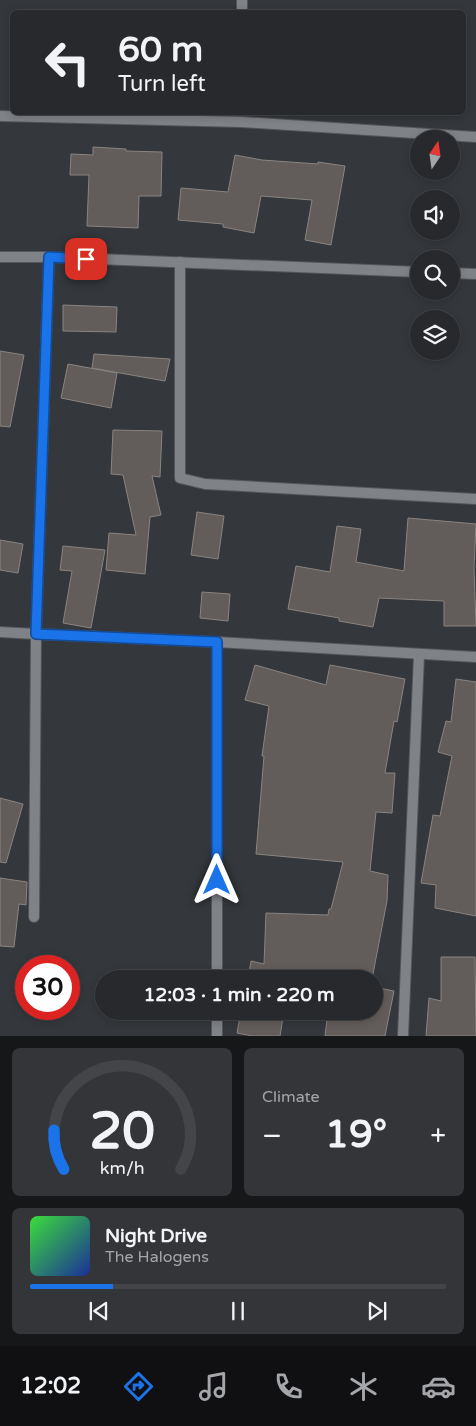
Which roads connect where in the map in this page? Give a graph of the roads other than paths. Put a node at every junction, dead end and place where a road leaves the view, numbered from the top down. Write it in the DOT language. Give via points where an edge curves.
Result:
graph roads {
  1 [pos="0,116"];
  2 [pos="242,117"];
  3 [pos="476,137"];
  4 [pos="0,257"];
  5 [pos="49,257"];
  6 [pos="180,262"];
  7 [pos="410,272"];
  8 [pos="460,273"];
  9 [pos="476,274"];
  10 [pos="476,499"];
  11 [pos="0,632"];
  12 [pos="36,634"];
  13 [pos="217,642"];
  14 [pos="418,655"];
  15 [pos="476,657"];
  16 [pos="34,917"];
  17 [pos="217,970"];
  18 [pos="217,1020"];
  19 [pos="217,1036"];
  20 [pos="403,1036"];
  1 -- 2 [label="street"];
  2 -- 3 [label="street"];
  4 -- 5 [label="street"];
  5 -- 6 [label="street"];
  5 -- 12 [label="street"];
  6 -- 7 [label="street"];
  6 -- 10 [label="street" via="180,478 205,484"];
  8 -- 9 [label="street"];
  11 -- 12 [label="street"];
  12 -- 13 [label="street"];
  12 -- 16 [label="street"];
  13 -- 14 [label="street"];
  13 -- 17 [label="street"];
  14 -- 15 [label="street"];
  14 -- 20 [label="street"];
  18 -- 19 [label="street"];
}
